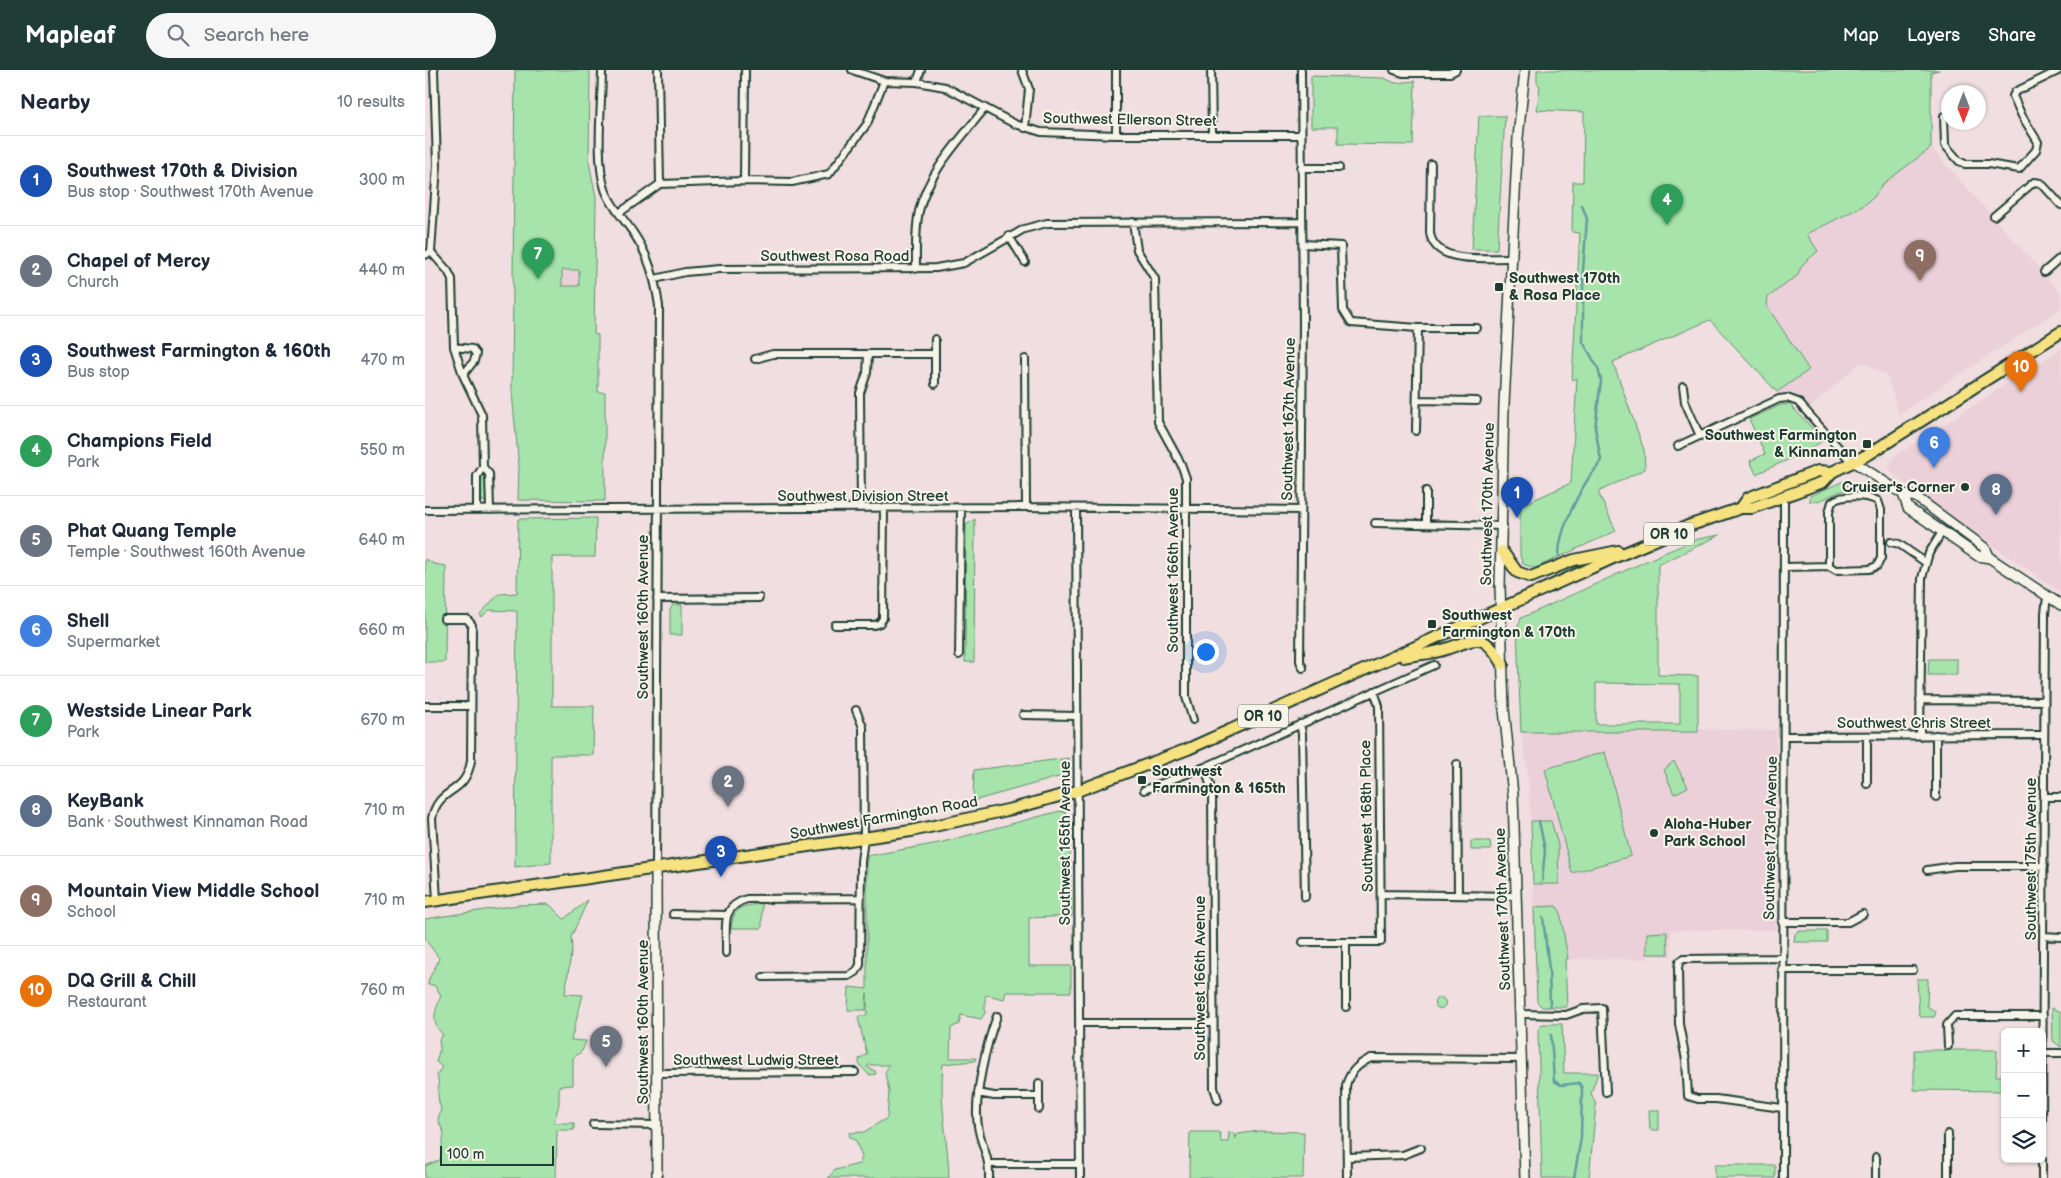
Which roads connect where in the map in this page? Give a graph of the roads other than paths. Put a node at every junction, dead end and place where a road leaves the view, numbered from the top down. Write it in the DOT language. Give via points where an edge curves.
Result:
graph roads {
  1 [pos="434,70"];
  2 [pos="602,70"];
  3 [pos="659,70"];
  4 [pos="745,70"];
  5 [pos="852,70"];
  6 [pos="921,70"];
  7 [pos="1022,70"];
  8 [pos="1116,70"];
  9 [pos="1211,70"];
  10 [pos="1301,70"];
  11 [pos="1525,70"];
  12 [pos="1394,71"];
  13 [pos="1455,72"];
  14 [pos="2059,72"];
  15 [pos="884,81"];
  16 [pos="917,82"];
  17 [pos="985,108"];
  18 [pos="1025,128"];
  19 [pos="1944,130"];
  20 [pos="1116,135"];
  21 [pos="1212,135"];
  22 [pos="1301,135"];
  23 [pos="1431,164"];
  24 [pos="1301,168"];
  25 [pos="1339,168"];
  26 [pos="743,181"];
  27 [pos="660,184"];
  28 [pos="2061,205"];
  29 [pos="619,213"];
  30 [pos="1994,216"];
  31 [pos="1133,222"];
  32 [pos="1302,222"];
  33 [pos="1009,236"];
  34 [pos="1303,244"];
  35 [pos="428,254"];
  36 [pos="2061,256"];
  37 [pos="1512,258"];
  38 [pos="1025,262"];
  39 [pos="916,269"];
  40 [pos="2044,272"];
  41 [pos="655,279"];
  42 [pos="1418,328"];
  43 [pos="1477,328"];
  44 [pos="2061,332"];
  45 [pos="935,339"];
  46 [pos="454,347"];
  47 [pos="935,354"];
  48 [pos="868,355"];
  49 [pos="1025,358"];
  50 [pos="755,359"];
  51 [pos="463,375"];
  52 [pos="935,384"];
  53 [pos="1683,386"];
  54 [pos="1417,400"];
  55 [pos="1477,401"];
  56 [pos="1416,431"];
  57 [pos="1700,436"];
  58 [pos="1678,446"];
  59 [pos="1854,462"];
  60 [pos="483,467"];
  61 [pos="1832,472"];
  62 [pos="1426,492"];
  63 [pos="1903,494"];
  64 [pos="1784,497"];
  65 [pos="1026,507"];
  66 [pos="861,508"];
  67 [pos="884,508"];
  68 [pos="961,508"];
  69 [pos="1076,508"];
  70 [pos="1187,508"];
  71 [pos="1741,508"];
  72 [pos="658,509"];
  73 [pos="425,510"];
  74 [pos="477,510"];
  75 [pos="490,510"];
  76 [pos="1301,510"];
  77 [pos="1375,523"];
  78 [pos="1426,524"];
  79 [pos="1503,526"];
  80 [pos="1942,532"];
  81 [pos="1891,542"];
  82 [pos="1636,548"];
  83 [pos="1502,552"];
  84 [pos="1991,558"];
  85 [pos="1925,562"];
  86 [pos="1829,566"];
  87 [pos="1785,567"];
  88 [pos="2047,597"];
  89 [pos="759,598"];
  90 [pos="657,599"];
  91 [pos="2061,605"];
  92 [pos="1501,607"];
  93 [pos="444,619"];
  94 [pos="835,625"];
  95 [pos="959,655"];
  96 [pos="1390,659"];
  97 [pos="1503,664"];
  98 [pos="1434,665"];
  99 [pos="1303,668"];
  100 [pos="1374,691"];
  101 [pos="1921,700"];
  102 [pos="2044,701"];
  103 [pos="425,706"];
  104 [pos="471,706"];
  105 [pos="857,710"];
  106 [pos="1023,715"];
  107 [pos="1077,716"];
  108 [pos="1193,720"];
  109 [pos="1300,724"];
  110 [pos="2043,735"];
  111 [pos="1785,736"];
  112 [pos="1867,736"];
  113 [pos="1920,736"];
  114 [pos="1936,736"];
  115 [pos="1457,764"];
  116 [pos="1205,767"];
  117 [pos="1867,784"];
  118 [pos="1077,790"];
  119 [pos="1144,790"];
  120 [pos="1936,797"];
  121 [pos="2043,797"];
  122 [pos="2061,797"];
  123 [pos="864,839"];
  124 [pos="2044,866"];
  125 [pos="656,868"];
  126 [pos="1927,870"];
  127 [pos="1381,894"];
  128 [pos="1458,895"];
  129 [pos="1516,896"];
  130 [pos="1305,897"];
  131 [pos="860,898"];
  132 [pos="437,900"];
  133 [pos="425,902"];
  134 [pos="673,914"];
  135 [pos="1863,914"];
  136 [pos="727,915"];
  137 [pos="1782,922"];
  138 [pos="2044,936"];
  139 [pos="2061,936"];
  140 [pos="1303,942"];
  141 [pos="1346,942"];
  142 [pos="726,953"];
  143 [pos="1782,958"];
  144 [pos="1782,970"];
  145 [pos="1913,970"];
  146 [pos="763,976"];
  147 [pos="1346,1006"];
  148 [pos="1520,1014"];
  149 [pos="997,1016"];
  150 [pos="2043,1016"];
  151 [pos="1079,1023"];
  152 [pos="1213,1023"];
  153 [pos="2043,1028"];
  154 [pos="1948,1046"];
  155 [pos="2046,1053"];
  156 [pos="2061,1053"];
  157 [pos="1521,1059"];
  158 [pos="855,1072"];
  159 [pos="657,1073"];
  160 [pos="2043,1073"];
  161 [pos="1039,1083"];
  162 [pos="1606,1092"];
  163 [pos="978,1093"];
  164 [pos="1039,1096"];
  165 [pos="1218,1100"];
  166 [pos="1782,1108"];
  167 [pos="1039,1109"];
  168 [pos="2042,1118"];
  169 [pos="593,1124"];
  170 [pos="657,1125"];
  171 [pos="1948,1134"];
  172 [pos="1421,1148"];
  173 [pos="1347,1157"];
  174 [pos="1876,1157"];
  175 [pos="2042,1163"];
  176 [pos="990,1164"];
  177 [pos="1080,1164"];
  178 [pos="657,1178"];
  179 [pos="989,1178"];
  180 [pos="1080,1178"];
  181 [pos="1347,1178"];
  182 [pos="1525,1178"];
  183 [pos="1783,1178"];
  184 [pos="1876,1178"];
  185 [pos="1948,1178"];
  186 [pos="2042,1178"];
  1 -- 35 [label="street" via="437,165"];
  2 -- 29 [label="street, Southwest 160th Avenue" via="603,177 607,194"];
  3 -- 27 [label="street"];
  4 -- 26 [label="street"];
  5 -- 15 [label="street, Southwest Ellerson Street"];
  6 -- 16 [label="street"];
  7 -- 18 [label="street" via="1029,89"];
  8 -- 20 [label="street"];
  9 -- 21 [label="street"];
  10 -- 22 [label="street, Southwest 167th Avenue"];
  11 -- 37 [label="main road, Southwest 170th Avenue"];
  12 -- 13 [label="street"];
  14 -- 19 [label="street" via="2015,92 2013,96 2038,142 2036,150 2019,169 1959,161 1945,144"];
  15 -- 16 [label="street, Southwest Ellerson Street"];
  15 -- 26 [label="street" via="867,124 829,174 792,182"];
  16 -- 17 [label="street, Southwest Ellerson Street" via="945,87"];
  17 -- 18 [label="street, Southwest Ellerson Street"];
  17 -- 39 [label="street" via="925,193 917,226"];
  18 -- 20 [label="street, Southwest Ellerson Street" via="1058,134"];
  20 -- 21 [label="street, Southwest Ellerson Street"];
  21 -- 22 [label="street, Southwest Ellerson Street"];
  22 -- 24 [label="street, Southwest 167th Avenue"];
  23 -- 37 [label="street" via="1430,233 1438,250 1458,256"];
  24 -- 25 [label="street"];
  24 -- 32 [label="street, Southwest 167th Avenue"];
  26 -- 27 [label="street"];
  27 -- 29 [label="street"];
  28 -- 30 [label="street" via="2041,183 2034,182"];
  29 -- 41 [label="street, Southwest 160th Avenue" via="642,246"];
  31 -- 32 [label="street, Southwest Rosa Road"];
  31 -- 33 [label="street, Southwest Rosa Road" via="1047,223"];
  31 -- 70 [label="street, Southwest 166th Avenue" via="1137,250 1155,279 1158,422 1186,478"];
  32 -- 34 [label="street, Southwest 167th Avenue"];
  33 -- 38 [label="street"];
  33 -- 39 [label="street, Southwest Rosa Road" via="964,263"];
  34 -- 42 [label="street" via="1341,246 1343,310 1351,323"];
  34 -- 76 [label="street, Southwest 167th Avenue"];
  35 -- 46 [label="street" via="448,271 452,279"];
  36 -- 40 [label="street"];
  37 -- 79 [label="main road, Southwest 170th Avenue" via="1503,444"];
  39 -- 41 [label="street, Southwest Rosa Road" via="719,269"];
  41 -- 72 [label="street, Southwest 160th Avenue" via="659,306"];
  42 -- 43 [label="street"];
  42 -- 54 [label="street"];
  44 -- 59 [label="main road, Southwest Farmington Road / OR 10"];
  45 -- 47 [label="street"];
  46 -- 51 [label="street"];
  46 -- 51 [label="street" via="472,348 476,354 475,361"];
  47 -- 48 [label="street"];
  47 -- 52 [label="street"];
  48 -- 50 [label="street" via="773,354"];
  48 -- 66 [label="street" via="867,373 860,393"];
  49 -- 65 [label="street"];
  51 -- 60 [label="street" via="482,415"];
  53 -- 57 [label="street" via="1685,402"];
  54 -- 55 [label="street"];
  54 -- 56 [label="street"];
  57 -- 58 [label="street"];
  57 -- 59 [label="street" via="1787,398 1798,402"];
  59 -- 61 [label="main road, Southwest Farmington Road / OR 10"];
  59 -- 63 [label="main road"];
  60 -- 74 [label="street" via="477,476"];
  60 -- 75 [label="street" via="489,474"];
  61 -- 64 [label="main road, Southwest Farmington Road / OR 10" via="1823,482"];
  61 -- 71 [label="main road, Southwest Farmington Road / OR 10" via="1819,471 1748,498"];
  62 -- 78 [label="street"];
  63 -- 80 [label="main road" via="1908,508"];
  63 -- 84 [label="main road" via="1916,497 1985,548"];
  64 -- 71 [label="main road, Southwest Farmington Road / OR 10"];
  64 -- 87 [label="street, Southwest 173rd Avenue"];
  65 -- 68 [label="street, Southwest Division Street"];
  65 -- 69 [label="street, Southwest Division Street"];
  66 -- 67 [label="street, Southwest Division Street"];
  66 -- 72 [label="street, Southwest Division Street"];
  67 -- 68 [label="street, Southwest Division Street"];
  67 -- 94 [label="street" via="881,621 874,625"];
  68 -- 95 [label="street"];
  69 -- 70 [label="street, Southwest Division Street"];
  69 -- 107 [label="street, Southwest 165th Avenue"];
  70 -- 76 [label="street, Southwest Division Street"];
  70 -- 108 [label="street, Southwest 166th Avenue" via="1185,697"];
  71 -- 82 [label="main road, Southwest Farmington Road / OR 10"];
  72 -- 75 [label="street, Southwest Division Street"];
  72 -- 90 [label="street, Southwest 160th Avenue"];
  73 -- 74 [label="street, Southwest Division Street"];
  74 -- 75 [label="street, Southwest Division Street"];
  76 -- 99 [label="street, Southwest 167th Avenue" via="1300,661"];
  77 -- 78 [label="street"];
  78 -- 79 [label="street"];
  79 -- 83 [label="main road, Southwest 170th Avenue"];
  80 -- 84 [label="main road" via="1978,556"];
  80 -- 85 [label="street"];
  81 -- 85 [label="street"];
  82 -- 83 [label="main road" via="1574,560 1531,577 1517,572"];
  82 -- 92 [label="main road, Southwest Farmington Road / OR 10"];
  83 -- 92 [label="main road, Southwest 170th Avenue"];
  84 -- 88 [label="main road"];
  85 -- 101 [label="street" via="1922,578"];
  86 -- 86 [label="street" via="1832,502 1840,498 1878,501 1881,510 1881,558 1877,566 1869,570 1836,570"];
  86 -- 87 [label="street"];
  87 -- 111 [label="street, Southwest 173rd Avenue"];
  88 -- 91 [label="main road"];
  88 -- 102 [label="street, Southwest 175th Avenue"];
  89 -- 90 [label="street"];
  90 -- 125 [label="street, Southwest 160th Avenue"];
  92 -- 96 [label="main road, Southwest Farmington Road / OR 10"];
  92 -- 97 [label="main road, Southwest 170th Avenue"];
  93 -- 104 [label="street" via="470,620 473,630"];
  96 -- 97 [label="main road" via="1445,650 1473,639 1491,647"];
  96 -- 118 [label="main road, Southwest Farmington Road / OR 10" via="1188,749"];
  97 -- 129 [label="main road, Southwest 170th Avenue" via="1513,795"];
  98 -- 100 [label="street"];
  100 -- 109 [label="street"];
  100 -- 127 [label="street, Southwest 168th Place" via="1379,706"];
  101 -- 102 [label="street"];
  101 -- 113 [label="street"];
  102 -- 110 [label="street, Southwest 175th Avenue"];
  103 -- 104 [label="street"];
  104 -- 132 [label="street" via="469,771 458,786 439,799 432,818"];
  105 -- 123 [label="street" via="863,727"];
  106 -- 107 [label="street"];
  107 -- 118 [label="street, Southwest 165th Avenue"];
  109 -- 116 [label="street"];
  109 -- 130 [label="street"];
  110 -- 114 [label="street, Southwest Chris Street"];
  110 -- 121 [label="street, Southwest 175th Avenue"];
  111 -- 112 [label="street, Southwest Chris Street"];
  111 -- 137 [label="street, Southwest 173rd Avenue"];
  112 -- 113 [label="street, Southwest Chris Street"];
  112 -- 117 [label="street"];
  113 -- 114 [label="street, Southwest Chris Street"];
  114 -- 120 [label="street"];
  115 -- 128 [label="street"];
  116 -- 119 [label="street"];
  116 -- 152 [label="street, Southwest 166th Avenue" via="1212,792"];
  118 -- 123 [label="main road, Southwest Farmington Road / OR 10" via="961,821"];
  118 -- 151 [label="street, Southwest 165th Avenue"];
  121 -- 122 [label="street"];
  121 -- 124 [label="street, Southwest 175th Avenue"];
  123 -- 125 [label="main road, Southwest Farmington Road / OR 10"];
  123 -- 131 [label="street"];
  124 -- 126 [label="street" via="1955,866"];
  124 -- 138 [label="street, Southwest 175th Avenue"];
  125 -- 132 [label="main road, Southwest Farmington Road / OR 10"];
  125 -- 159 [label="main road, Southwest 160th Avenue"];
  127 -- 128 [label="street"];
  127 -- 141 [label="street, Southwest 168th Place" via="1381,942"];
  128 -- 129 [label="street"];
  129 -- 148 [label="main road, Southwest 170th Avenue"];
  131 -- 136 [label="street" via="747,899 733,904"];
  131 -- 146 [label="street" via="861,962 856,972 849,976"];
  132 -- 133 [label="main road, Southwest Farmington Road / OR 10"];
  134 -- 136 [label="street"];
  135 -- 137 [label="street" via="1848,922"];
  136 -- 142 [label="street"];
  137 -- 143 [label="street, Southwest 173rd Avenue"];
  138 -- 139 [label="street"];
  138 -- 150 [label="street, Southwest 175th Avenue"];
  140 -- 141 [label="street"];
  141 -- 147 [label="street"];
  143 -- 144 [label="street, Southwest 173rd Avenue"];
  143 -- 166 [label="street" via="1685,958 1679,962 1679,1024 1688,1096"];
  144 -- 145 [label="street"];
  144 -- 166 [label="street, Southwest 173rd Avenue"];
  148 -- 157 [label="main road, Southwest 170th Avenue"];
  148 -- 162 [label="street" via="1566,1015 1583,1009 1602,1008"];
  149 -- 163 [label="street"];
  150 -- 153 [label="street, Southwest 175th Avenue"];
  150 -- 154 [label="street" via="1957,1015 1947,1025"];
  151 -- 152 [label="street"];
  151 -- 177 [label="street, Southwest 165th Avenue"];
  152 -- 165 [label="street, Southwest 166th Avenue" via="1214,1088"];
  155 -- 156 [label="street"];
  157 -- 173 [label="street" via="1371,1058 1363,1062 1352,1072 1346,1086"];
  157 -- 182 [label="main road, Southwest 170th Avenue"];
  158 -- 159 [label="street, Southwest Ludwig Street"];
  159 -- 170 [label="main road, Southwest 160th Avenue"];
  160 -- 168 [label="street, Southwest 175th Avenue"];
  161 -- 164 [label="street"];
  163 -- 164 [label="street"];
  163 -- 176 [label="street" via="978,1127"];
  164 -- 167 [label="street"];
  166 -- 183 [label="street, Southwest 173rd Avenue"];
  169 -- 170 [label="street"];
  170 -- 178 [label="main road, Southwest 160th Avenue"];
  171 -- 185 [label="street"];
  172 -- 173 [label="street" via="1403,1155"];
  173 -- 181 [label="street"];
  174 -- 184 [label="street"];
  175 -- 186 [label="street"];
  176 -- 177 [label="street"];
  176 -- 179 [label="street"];
  177 -- 180 [label="street, Southwest 165th Avenue"];
}
